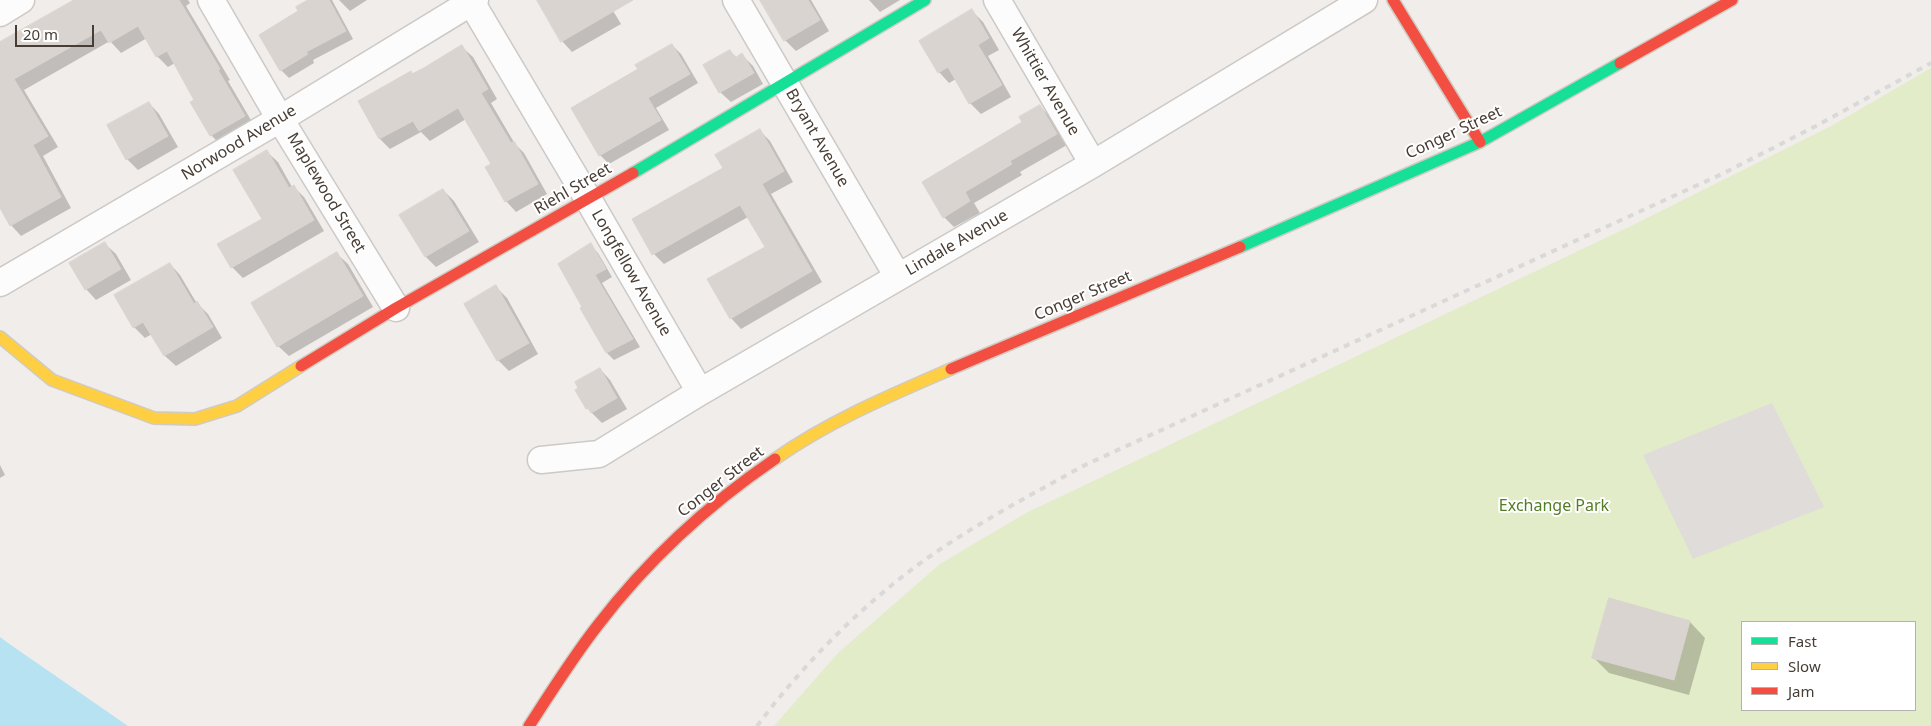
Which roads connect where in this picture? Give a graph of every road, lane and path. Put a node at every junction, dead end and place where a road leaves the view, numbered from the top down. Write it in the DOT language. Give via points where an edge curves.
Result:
graph roads {
  1 [pos="21,0"];
  2 [pos="211,0"];
  3 [pos="736,0"];
  4 [pos="925,0"];
  5 [pos="997,0"];
  6 [pos="1364,0"];
  7 [pos="1393,0"];
  8 [pos="1732,0"];
  9 [pos="472,1"];
  10 [pos="0,13"];
  11 [pos="785,83"];
  12 [pos="280,119"];
  13 [pos="1480,142"];
  14 [pos="1093,164"];
  15 [pos="588,199"];
  16 [pos="898,277"];
  17 [pos="0,283"];
  18 [pos="396,308"];
  19 [pos="0,337"];
  20 [pos="700,392"];
  21 [pos="541,460"];
  22 [pos="528,726"];
  1 -- 10 [label="street"];
  2 -- 12 [label="street, Maplewood Street"];
  3 -- 11 [label="street, Bryant Avenue"];
  4 -- 11 [label="main road, Riehl Street"];
  5 -- 14 [label="street, Whittier Avenue"];
  6 -- 14 [label="street, Lindale Avenue"];
  7 -- 13 [label="main road"];
  8 -- 13 [label="main road, Conger Street"];
  9 -- 12 [label="street, Norwood Avenue"];
  9 -- 15 [label="street, Longfellow Avenue"];
  11 -- 15 [label="main road, Riehl Street"];
  11 -- 16 [label="street, Bryant Avenue"];
  12 -- 17 [label="street, Norwood Avenue"];
  12 -- 18 [label="street, Maplewood Street"];
  13 -- 22 [label="main road, Conger Street" via="903,390 807,439 756,472 664,551 622,595 585,642"];
  14 -- 16 [label="street, Lindale Avenue"];
  15 -- 18 [label="main road, Riehl Street"];
  15 -- 20 [label="street, Longfellow Avenue"];
  16 -- 20 [label="street, Lindale Avenue"];
  18 -- 19 [label="main road, Riehl Street" via="237,406 194,419 154,418 52,380"];
  20 -- 21 [label="street, Lindale Avenue" via="599,454"];
}
